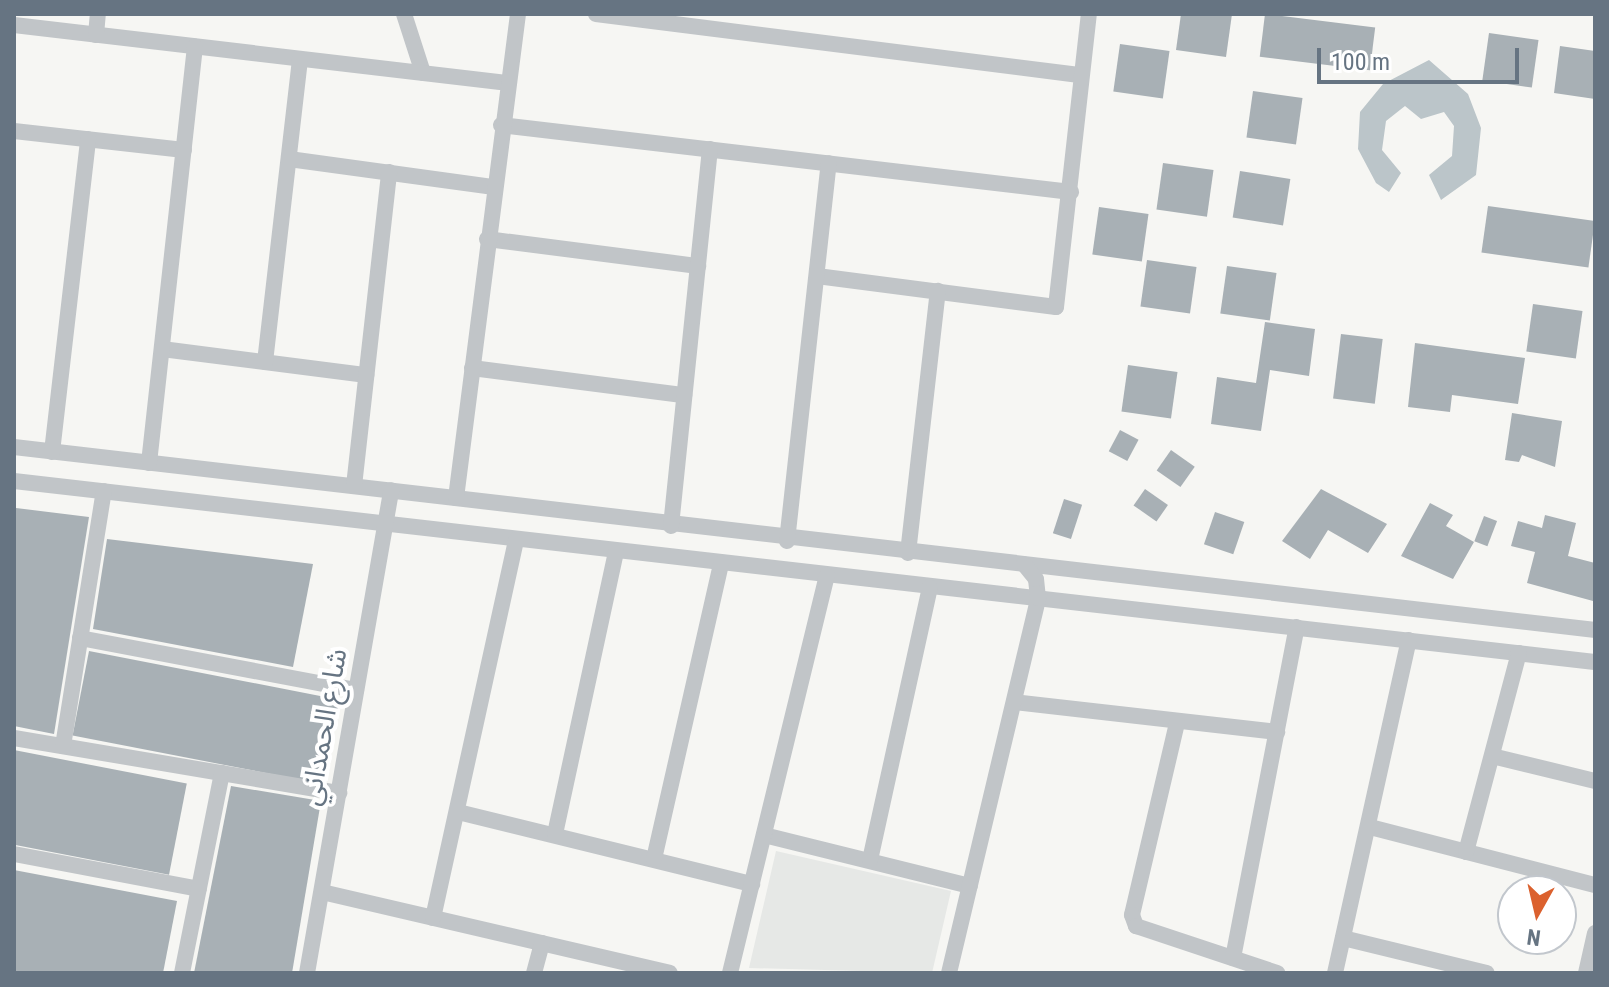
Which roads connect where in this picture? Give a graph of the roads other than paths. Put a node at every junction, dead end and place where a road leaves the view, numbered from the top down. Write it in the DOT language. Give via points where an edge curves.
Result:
graph roads {
  1 [pos="98,14"];
  2 [pos="404,14"];
  3 [pos="518,14"];
  4 [pos="596,14"];
  5 [pos="1089,14"];
  6 [pos="14,25"];
  7 [pos="96,35"];
  8 [pos="195,47"];
  9 [pos="300,59"];
  10 [pos="423,73"];
  11 [pos="1081,75"];
  12 [pos="507,83"];
  13 [pos="501,125"];
  14 [pos="14,131"];
  15 [pos="88,139"];
  16 [pos="710,149"];
  17 [pos="184,150"];
  18 [pos="289,159"];
  19 [pos="829,163"];
  20 [pos="389,172"];
  21 [pos="494,187"];
  22 [pos="1071,192"];
  23 [pos="487,239"];
  24 [pos="698,266"];
  25 [pos="817,276"];
  26 [pos="938,291"];
  27 [pos="162,349"];
  28 [pos="265,362"];
  29 [pos="472,368"];
  30 [pos="366,375"];
  31 [pos="684,395"];
  32 [pos="14,447"];
  33 [pos="52,452"];
  34 [pos="149,463"];
  35 [pos="14,481"];
  36 [pos="354,486"];
  37 [pos="391,490"];
  38 [pos="104,491"];
  39 [pos="456,498"];
  40 [pos="387,525"];
  41 [pos="671,526"];
  42 [pos="516,540"];
  43 [pos="787,541"];
  44 [pos="616,551"];
  45 [pos="908,553"];
  46 [pos="721,563"];
  47 [pos="1024,564"];
  48 [pos="827,576"];
  49 [pos="930,588"];
  50 [pos="1038,598"];
  51 [pos="1297,627"];
  52 [pos="1595,630"];
  53 [pos="80,638"];
  54 [pos="1409,640"];
  55 [pos="1519,653"];
  56 [pos="1595,662"];
  57 [pos="356,690"];
  58 [pos="1014,702"];
  59 [pos="1177,723"];
  60 [pos="1277,732"];
  61 [pos="14,738"];
  62 [pos="63,746"];
  63 [pos="1492,756"];
  64 [pos="222,773"];
  65 [pos="1595,781"];
  66 [pos="339,793"];
  67 [pos="458,812"];
  68 [pos="1370,827"];
  69 [pos="555,834"];
  70 [pos="764,835"];
  71 [pos="1466,852"];
  72 [pos="14,854"];
  73 [pos="654,859"];
  74 [pos="870,860"];
  75 [pos="752,884"];
  76 [pos="1595,885"];
  77 [pos="970,886"];
  78 [pos="199,889"];
  79 [pos="322,892"];
  80 [pos="433,918"];
  81 [pos="1595,933"];
  82 [pos="1343,938"];
  83 [pos="542,943"];
  84 [pos="1233,958"];
  85 [pos="642,970"];
  86 [pos="182,973"];
  87 [pos="307,973"];
  88 [pos="534,973"];
  89 [pos="670,973"];
  90 [pos="730,973"];
  91 [pos="949,973"];
  92 [pos="1277,973"];
  93 [pos="1335,973"];
  94 [pos="1484,973"];
  95 [pos="1586,973"];
  1 -- 7 [label="street"];
  2 -- 10 [label="street"];
  3 -- 12 [label="street"];
  4 -- 11 [label="street"];
  5 -- 11 [label="street"];
  6 -- 7 [label="street"];
  7 -- 8 [label="street"];
  8 -- 9 [label="street"];
  8 -- 17 [label="street"];
  9 -- 10 [label="street"];
  9 -- 18 [label="street"];
  10 -- 12 [label="street"];
  11 -- 22 [label="street"];
  12 -- 13 [label="street"];
  13 -- 16 [label="street"];
  13 -- 21 [label="street"];
  14 -- 15 [label="street"];
  15 -- 17 [label="street"];
  15 -- 33 [label="street"];
  16 -- 19 [label="street"];
  16 -- 24 [label="street"];
  17 -- 27 [label="street"];
  18 -- 20 [label="street"];
  18 -- 28 [label="street"];
  19 -- 22 [label="street"];
  19 -- 25 [label="street"];
  20 -- 21 [label="street"];
  20 -- 30 [label="street"];
  21 -- 23 [label="street"];
  22 -- 26 [label="street" via="1056,307"];
  23 -- 24 [label="street"];
  23 -- 29 [label="street"];
  24 -- 31 [label="street"];
  25 -- 26 [label="street"];
  25 -- 43 [label="street"];
  26 -- 45 [label="street"];
  27 -- 28 [label="street"];
  27 -- 34 [label="street"];
  28 -- 30 [label="street"];
  29 -- 31 [label="street"];
  29 -- 39 [label="street"];
  30 -- 36 [label="street"];
  31 -- 41 [label="street"];
  32 -- 33 [label="street"];
  33 -- 34 [label="street"];
  34 -- 36 [label="street"];
  35 -- 38 [label="street"];
  36 -- 37 [label="street"];
  37 -- 39 [label="street"];
  37 -- 40 [label="street, شارع الحمداني"];
  38 -- 40 [label="street"];
  38 -- 53 [label="street"];
  39 -- 41 [label="street"];
  40 -- 42 [label="street"];
  40 -- 57 [label="street, شارع الحمداني"];
  41 -- 43 [label="street"];
  42 -- 44 [label="street"];
  42 -- 67 [label="street"];
  43 -- 45 [label="street"];
  44 -- 46 [label="street"];
  44 -- 69 [label="street"];
  45 -- 47 [label="street"];
  46 -- 48 [label="street"];
  46 -- 73 [label="street"];
  47 -- 50 [label="street" via="1036,579"];
  47 -- 52 [label="street"];
  48 -- 49 [label="street"];
  48 -- 70 [label="street"];
  49 -- 50 [label="street"];
  49 -- 74 [label="street"];
  50 -- 51 [label="street"];
  50 -- 58 [label="street"];
  51 -- 54 [label="street"];
  51 -- 60 [label="street"];
  53 -- 57 [label="street"];
  53 -- 62 [label="street"];
  54 -- 55 [label="street"];
  54 -- 68 [label="street"];
  55 -- 56 [label="street"];
  55 -- 63 [label="street"];
  57 -- 66 [label="street, شارع الحمداني"];
  58 -- 59 [label="street"];
  58 -- 77 [label="street"];
  59 -- 60 [label="street"];
  59 -- 84 [label="street" via="1132,915 1144,931"];
  60 -- 84 [label="street"];
  61 -- 62 [label="street"];
  62 -- 64 [label="street"];
  63 -- 65 [label="street"];
  63 -- 71 [label="street"];
  64 -- 66 [label="street"];
  64 -- 78 [label="street"];
  66 -- 79 [label="street, شارع الحمداني"];
  67 -- 69 [label="street"];
  67 -- 80 [label="street"];
  68 -- 71 [label="street"];
  68 -- 82 [label="street"];
  69 -- 73 [label="street"];
  70 -- 74 [label="street"];
  70 -- 75 [label="street"];
  71 -- 76 [label="street"];
  72 -- 78 [label="street"];
  73 -- 75 [label="street"];
  74 -- 77 [label="street"];
  75 -- 90 [label="street"];
  77 -- 91 [label="street"];
  78 -- 86 [label="street"];
  79 -- 80 [label="street"];
  79 -- 87 [label="street, شارع الحمداني"];
  80 -- 83 [label="street"];
  81 -- 95 [label="street"];
  82 -- 93 [label="street"];
  82 -- 94 [label="street"];
  83 -- 85 [label="street"];
  83 -- 88 [label="street"];
  84 -- 92 [label="street"];
  85 -- 89 [label="street"];
}
